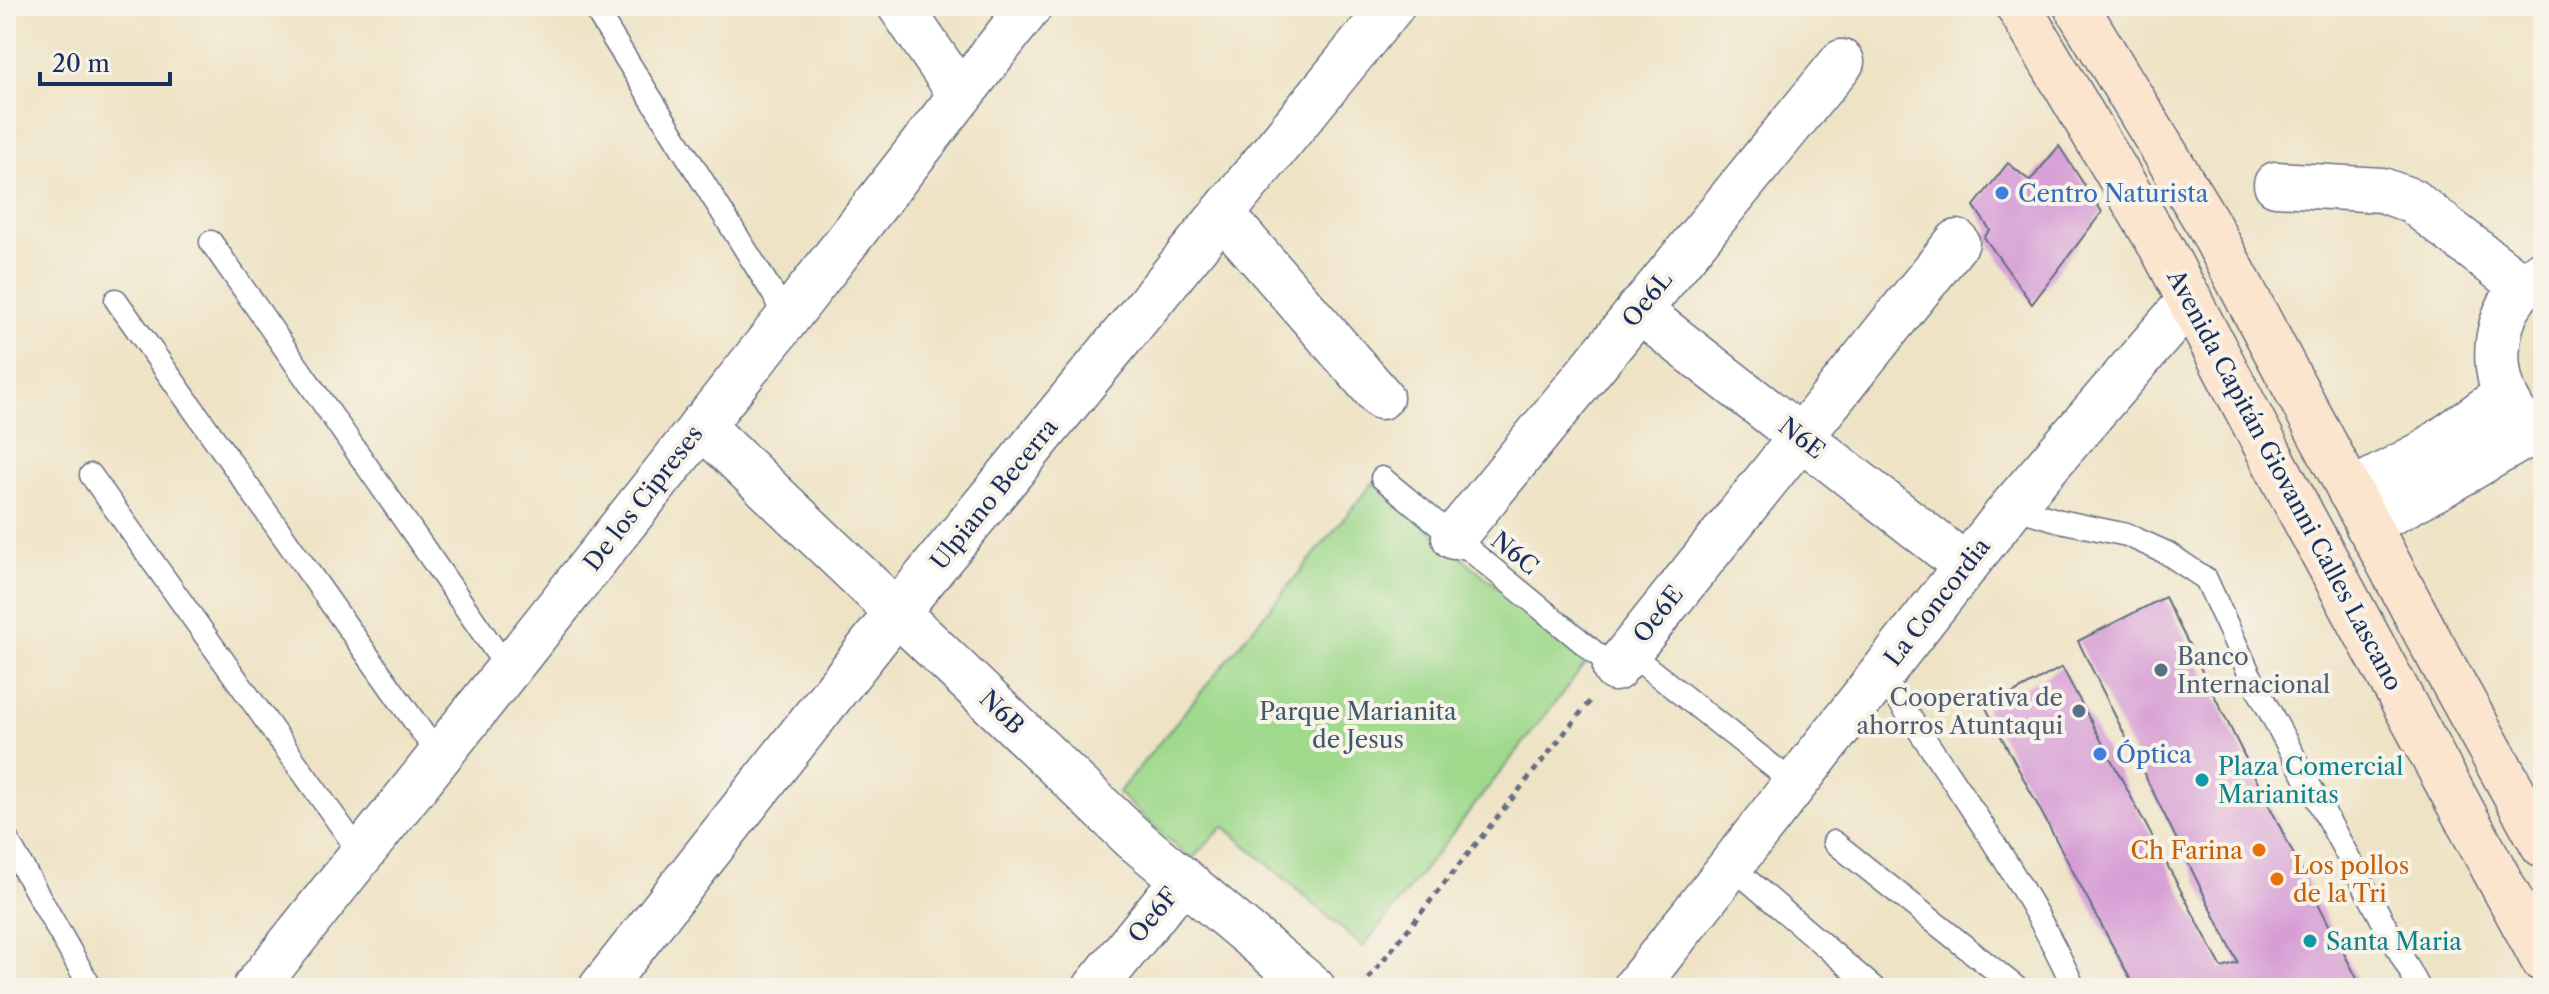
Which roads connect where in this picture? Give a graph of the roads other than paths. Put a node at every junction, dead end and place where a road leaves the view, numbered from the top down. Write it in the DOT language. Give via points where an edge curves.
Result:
graph roads {
  1 [pos="593,6"];
  2 [pos="900,6"];
  3 [pos="1030,6"];
  4 [pos="1392,6"];
  5 [pos="2018,6"];
  6 [pos="2076,6"];
  7 [pos="1842,62"];
  8 [pos="960,94"];
  9 [pos="2276,184"];
  10 [pos="1222,214"];
  11 [pos="211,242"];
  12 [pos="1957,242"];
  13 [pos="2533,280"];
  14 [pos="116,300"];
  15 [pos="2190,300"];
  16 [pos="1638,310"];
  17 [pos="785,321"];
  18 [pos="2504,396"];
  19 [pos="1381,397"];
  20 [pos="701,425"];
  21 [pos="1799,436"];
  22 [pos="2537,436"];
  23 [pos="91,475"];
  24 [pos="1382,478"];
  25 [pos="2012,507"];
  26 [pos="2359,509"];
  27 [pos="1454,537"];
  28 [pos="1966,566"];
  29 [pos="898,611"];
  30 [pos="1622,660"];
  31 [pos="508,669"];
  32 [pos="1881,674"];
  33 [pos="439,756"];
  34 [pos="1795,784"];
  35 [pos="6,838"];
  36 [pos="1834,842"];
  37 [pos="2543,845"];
  38 [pos="361,854"];
  39 [pos="1731,866"];
  40 [pos="1182,880"];
  41 [pos="2543,960"];
  42 [pos="91,988"];
  43 [pos="255,988"];
  44 [pos="601,988"];
  45 [pos="1095,988"];
  46 [pos="1313,988"];
  47 [pos="1635,988"];
  48 [pos="1874,988"];
  49 [pos="2017,988"];
  50 [pos="2074,988"];
  51 [pos="2419,988"];
  1 -- 17 [label="lane" via="774,295"];
  2 -- 8 [label="street"];
  3 -- 8 [label="street, De los Cipreses"];
  4 -- 10 [label="street, Ulpiano Becerra"];
  5 -- 15 [label="main road, Avenida Capitán Giovanni Calles Lascano"];
  6 -- 26 [label="main road" via="2208,224"];
  7 -- 16 [label="street, Oe6L"];
  8 -- 17 [label="street, De los Cipreses"];
  9 -- 13 [label="street" via="2382,190 2412,201"];
  10 -- 19 [label="street"];
  10 -- 29 [label="street, Ulpiano Becerra"];
  11 -- 31 [label="lane"];
  12 -- 21 [label="street, Oe6E"];
  13 -- 18 [label="street" via="2503,317 2496,357"];
  14 -- 33 [label="lane"];
  15 -- 25 [label="street, La Concordia"];
  15 -- 41 [label="main road, Avenida Capitán Giovanni Calles Lascano"];
  16 -- 21 [label="street, N6E"];
  16 -- 27 [label="street, Oe6L"];
  17 -- 20 [label="street, De los Cipreses"];
  18 -- 22 [label="street"];
  18 -- 26 [label="street" via="2424,453"];
  20 -- 29 [label="street, N6B"];
  20 -- 31 [label="street, De los Cipreses"];
  21 -- 28 [label="street, N6E"];
  21 -- 30 [label="street, Oe6E"];
  22 -- 26 [label="street" via="2444,484"];
  23 -- 38 [label="lane"];
  24 -- 27 [label="lane, N6C"];
  25 -- 28 [label="street, La Concordia"];
  25 -- 51 [label="lane" via="2127,535 2206,579 2250,675"];
  26 -- 37 [label="main road"];
  27 -- 30 [label="lane, N6C"];
  28 -- 32 [label="street, La Concordia"];
  29 -- 40 [label="street, N6B"];
  29 -- 44 [label="street, Ulpiano Becerra"];
  30 -- 34 [label="lane, N6C"];
  31 -- 33 [label="street, De los Cipreses"];
  32 -- 34 [label="street, La Concordia"];
  32 -- 50 [label="lane" via="2001,855"];
  33 -- 38 [label="street, De los Cipreses"];
  34 -- 39 [label="street, La Concordia"];
  35 -- 42 [label="lane"];
  36 -- 49 [label="lane"];
  38 -- 43 [label="street, De los Cipreses"];
  39 -- 47 [label="street, La Concordia"];
  39 -- 48 [label="lane"];
  40 -- 45 [label="street, Oe6F"];
  40 -- 46 [label="street, N6B"];
}
